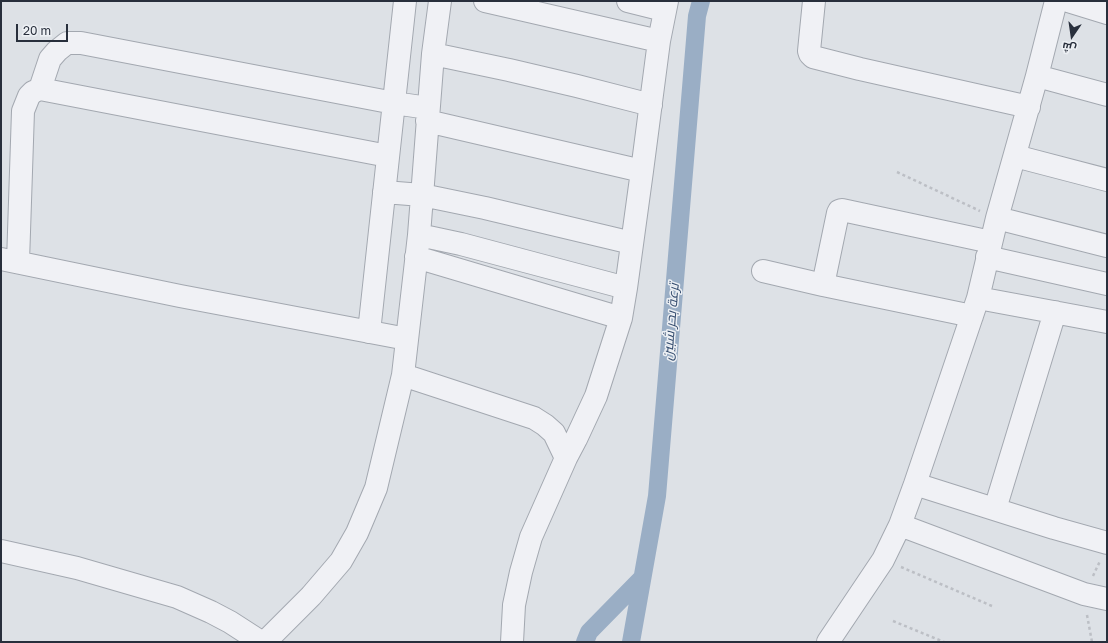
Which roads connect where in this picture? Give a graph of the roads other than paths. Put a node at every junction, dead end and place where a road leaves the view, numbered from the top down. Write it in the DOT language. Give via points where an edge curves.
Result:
graph roads {
  1 [pos="405,1"];
  2 [pos="440,1"];
  3 [pos="486,1"];
  4 [pos="628,1"];
  5 [pos="814,1"];
  6 [pos="1056,1"];
  7 [pos="1068,1"];
  8 [pos="665,6"];
  9 [pos="1107,13"];
  10 [pos="659,41"];
  11 [pos="433,54"];
  12 [pos="1037,76"];
  13 [pos="40,89"];
  14 [pos="1107,95"];
  15 [pos="394,104"];
  16 [pos="651,105"];
  17 [pos="1029,107"];
  18 [pos="428,114"];
  19 [pos="388,156"];
  20 [pos="1015,156"];
  21 [pos="642,171"];
  22 [pos="1107,180"];
  23 [pos="384,192"];
  24 [pos="422,195"];
  25 [pos="997,218"];
  26 [pos="419,235"];
  27 [pos="632,244"];
  28 [pos="1107,246"];
  29 [pos="989,249"];
  30 [pos="416,257"];
  31 [pos="10,261"];
  32 [pos="763,271"];
  33 [pos="1107,284"];
  34 [pos="823,285"];
  35 [pos="626,288"];
  36 [pos="975,307"];
  37 [pos="1055,312"];
  38 [pos="621,318"];
  39 [pos="1107,322"];
  40 [pos="369,332"];
  41 [pos="407,339"];
  42 [pos="403,375"];
  43 [pos="566,458"];
  44 [pos="915,484"];
  45 [pos="995,509"];
  46 [pos="900,525"];
  47 [pos="1,551"];
  48 [pos="1104,552"];
  49 [pos="1107,599"];
  50 [pos="261,642"];
  51 [pos="265,642"];
  52 [pos="512,642"];
  53 [pos="828,642"];
  1 -- 15 [label="street"];
  2 -- 11 [label="street"];
  3 -- 10 [label="street"];
  4 -- 8 [label="street"];
  5 -- 17 [label="street" via="809,51 813,57"];
  6 -- 12 [label="street"];
  7 -- 9 [label="street"];
  8 -- 10 [label="street"];
  10 -- 16 [label="street"];
  11 -- 16 [label="street"];
  11 -- 18 [label="street"];
  12 -- 14 [label="street"];
  12 -- 17 [label="street"];
  13 -- 15 [label="street" via="50,59 56,51 67,43 81,43"];
  13 -- 19 [label="street"];
  13 -- 31 [label="street" via="29,96 23,111"];
  15 -- 18 [label="street"];
  15 -- 19 [label="street"];
  16 -- 21 [label="street"];
  17 -- 20 [label="street"];
  18 -- 21 [label="street"];
  18 -- 24 [label="street"];
  19 -- 23 [label="street"];
  20 -- 22 [label="street"];
  20 -- 25 [label="street"];
  21 -- 27 [label="street"];
  23 -- 24 [label="street"];
  23 -- 40 [label="street"];
  24 -- 26 [label="street"];
  24 -- 27 [label="street"];
  25 -- 28 [label="street"];
  25 -- 29 [label="street"];
  26 -- 30 [label="street"];
  26 -- 35 [label="street" via="468,245"];
  27 -- 35 [label="street"];
  29 -- 33 [label="street"];
  29 -- 34 [label="street" via="841,210 838,213"];
  29 -- 36 [label="street"];
  30 -- 38 [label="street"];
  30 -- 41 [label="street"];
  31 -- 40 [label="street"];
  32 -- 34 [label="street"];
  34 -- 36 [label="street"];
  35 -- 38 [label="street"];
  36 -- 37 [label="street"];
  36 -- 44 [label="street"];
  37 -- 39 [label="street"];
  37 -- 45 [label="street"];
  38 -- 43 [label="street" via="596,396"];
  40 -- 41 [label="street"];
  41 -- 42 [label="street"];
  42 -- 43 [label="street" via="534,418 554,433"];
  42 -- 51 [label="street" via="376,488 357,533 342,561"];
  43 -- 52 [label="street" via="531,537 514,605"];
  44 -- 45 [label="street"];
  44 -- 46 [label="street"];
  45 -- 48 [label="street" via="1054,528"];
  46 -- 49 [label="street" via="1084,594"];
  46 -- 53 [label="street" via="883,560"];
  47 -- 50 [label="street" via="77,568 178,597 223,619"];
}
